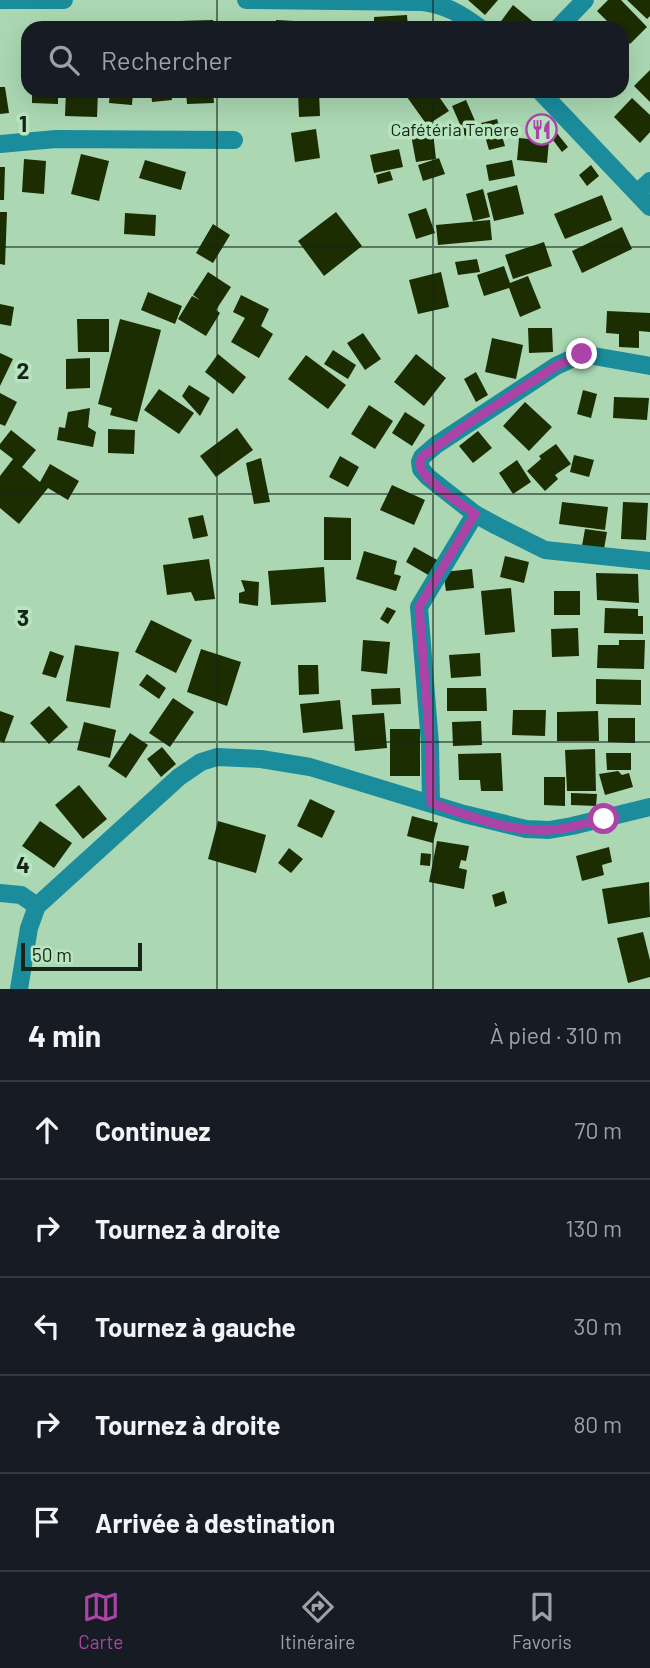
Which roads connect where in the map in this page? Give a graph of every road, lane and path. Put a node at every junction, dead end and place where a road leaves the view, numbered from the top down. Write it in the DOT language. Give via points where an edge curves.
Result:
graph roads {
  1 [pos="0,0"];
  2 [pos="64,0"];
  3 [pos="246,0"];
  4 [pos="585,0"];
  5 [pos="470,21"];
  6 [pos="565,21"];
  7 [pos="548,98"];
  8 [pos="234,139"];
  9 [pos="0,144"];
  10 [pos="644,187"];
  11 [pos="650,207"];
  12 [pos="650,366"];
  13 [pos="475,514"];
  14 [pos="650,561"];
  15 [pos="431,803"];
  16 [pos="650,807"];
  17 [pos="0,892"];
  18 [pos="37,905"];
  19 [pos="19,989"];
  1 -- 2 [label="street"];
  3 -- 5 [label="street" via="423,2 444,5"];
  4 -- 6 [label="street"];
  7 -- 10 [label="street"];
  8 -- 9 [label="street" via="56,139"];
  10 -- 11 [label="street"];
  12 -- 13 [label="street" via="582,354 556,366 428,451 421,469"];
  13 -- 14 [label="street" via="545,550"];
  13 -- 15 [label="street" via="419,607"];
  15 -- 16 [label="street" via="503,825 549,830"];
  15 -- 18 [label="street" via="287,762 217,757 201,761"];
  17 -- 18 [label="street" via="21,895"];
  18 -- 19 [label="street"];
}
